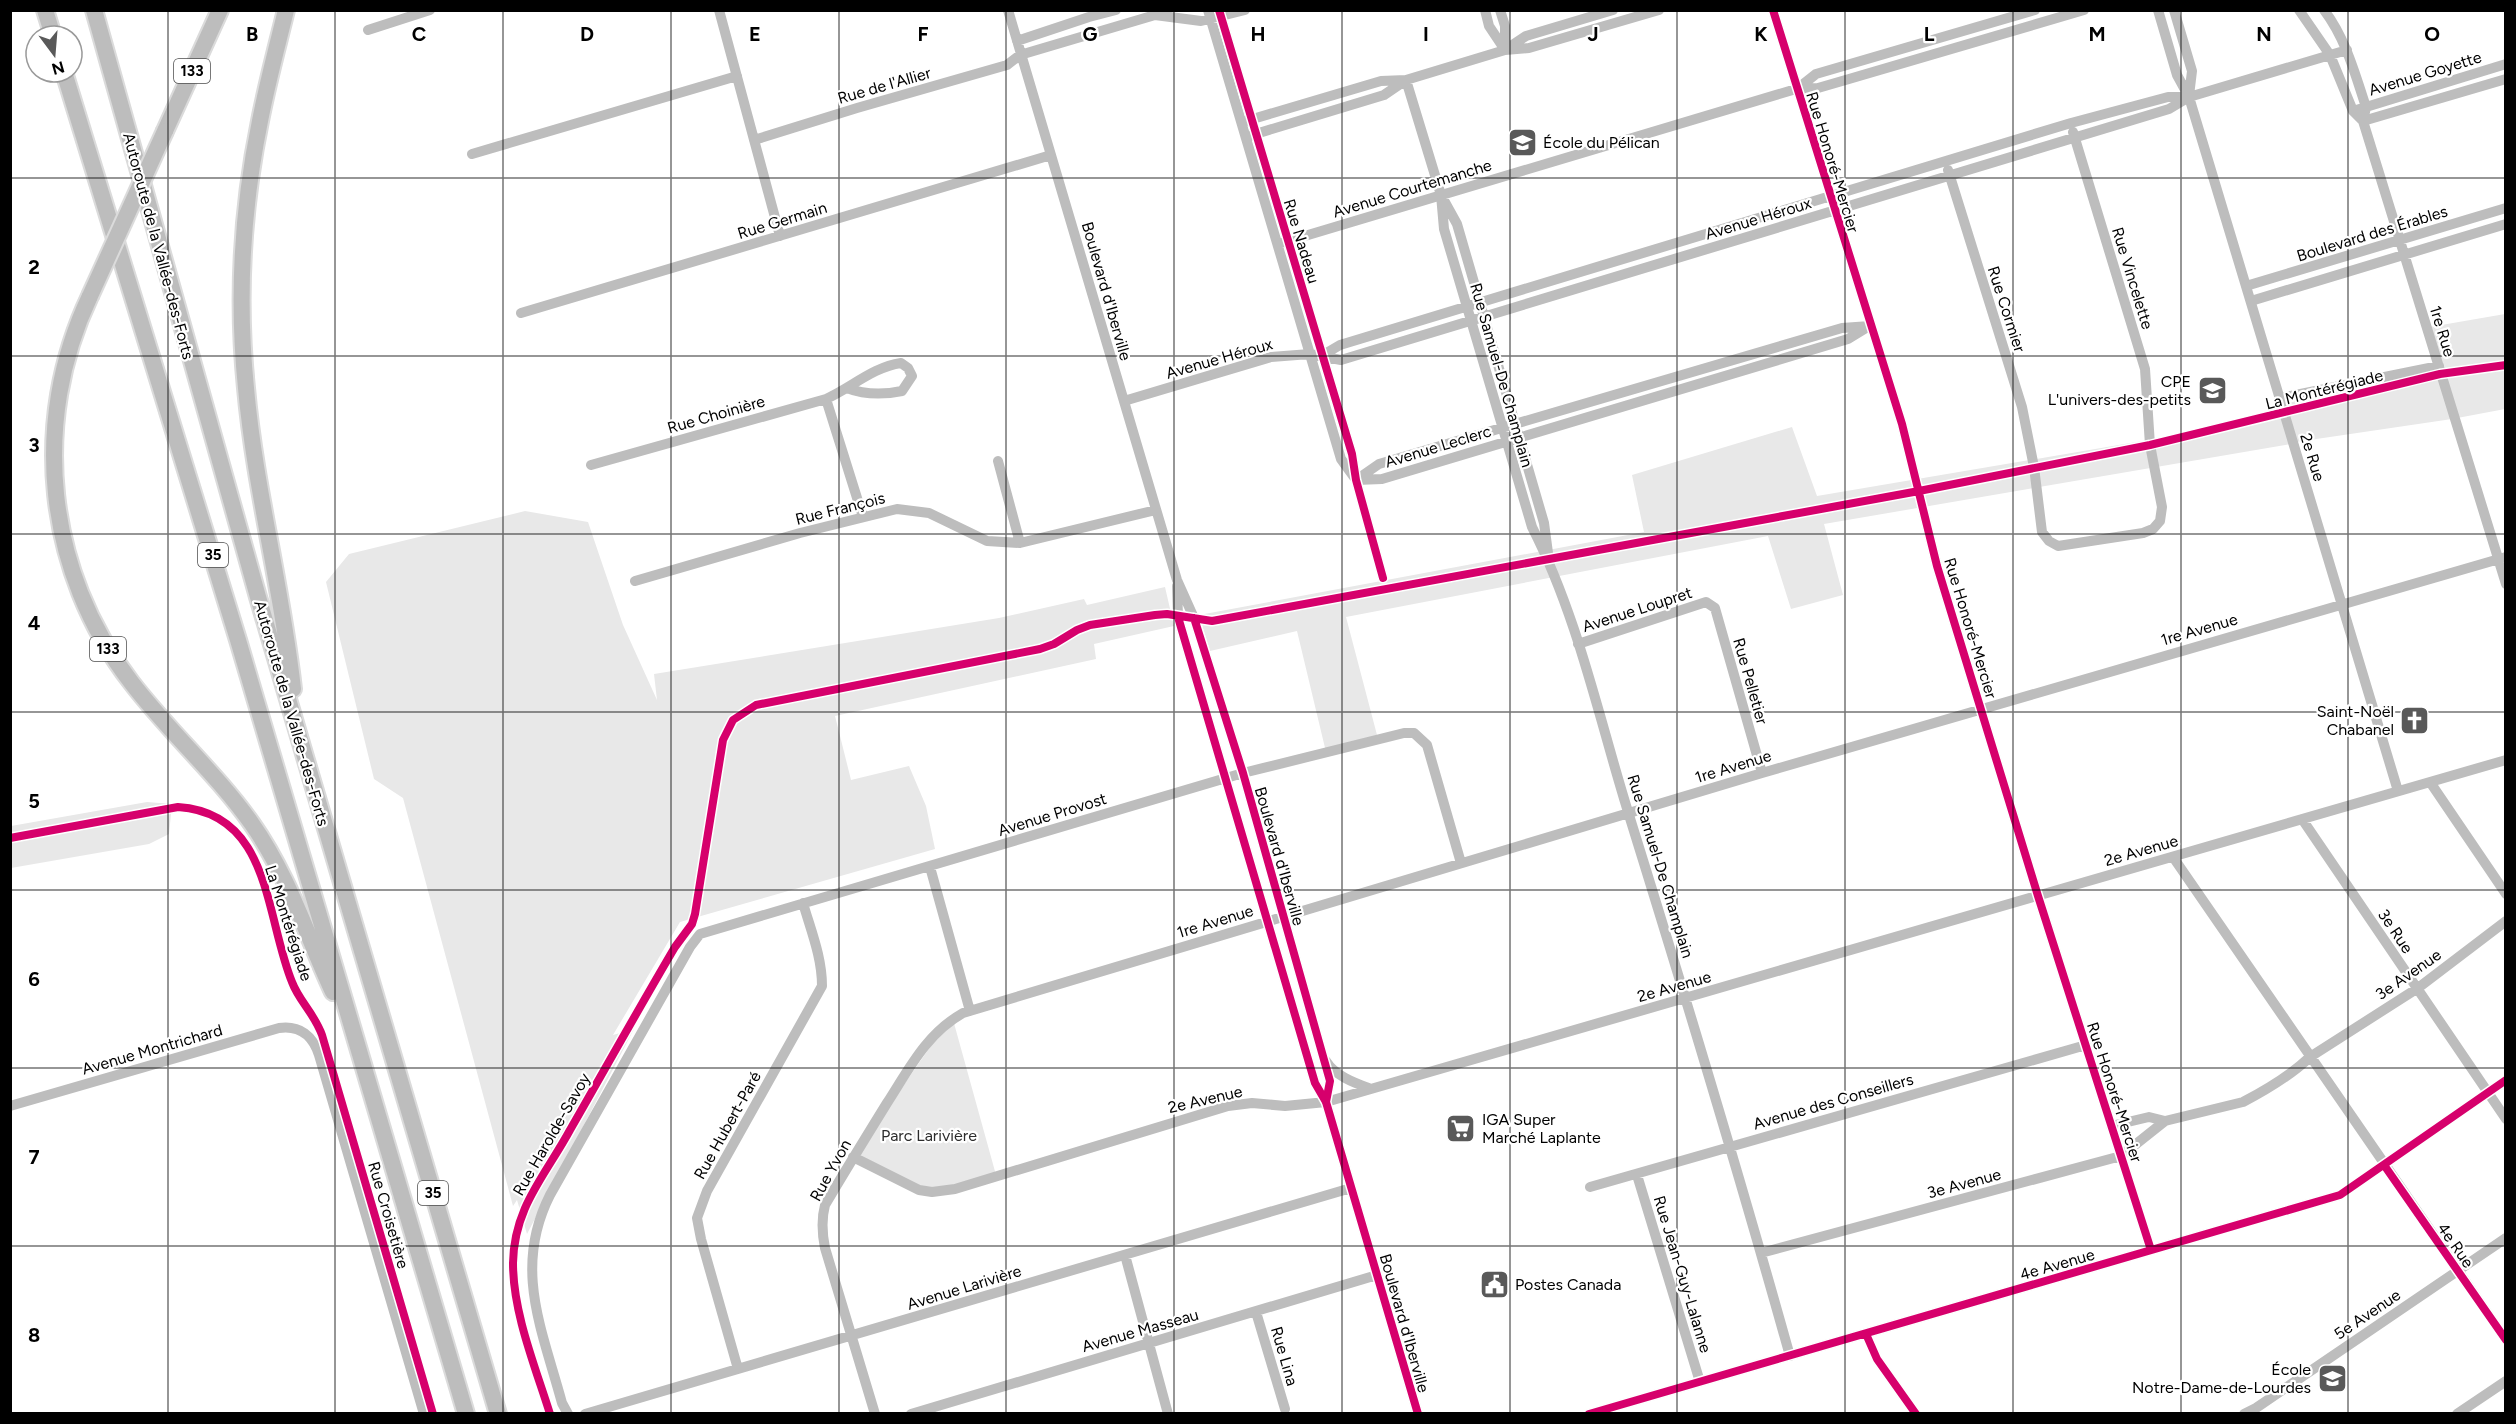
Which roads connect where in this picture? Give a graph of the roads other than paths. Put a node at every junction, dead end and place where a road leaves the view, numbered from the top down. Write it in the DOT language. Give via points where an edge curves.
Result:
graph roads {
  1 [pos="94,10"];
  2 [pos="220,10"];
  3 [pos="286,10"];
  4 [pos="430,10"];
  5 [pos="719,10"];
  6 [pos="1008,10"];
  7 [pos="1116,10"];
  8 [pos="1245,10"];
  9 [pos="1485,10"];
  10 [pos="1500,10"];
  11 [pos="1613,10"];
  12 [pos="1659,10"];
  13 [pos="1773,10"];
  14 [pos="2035,10"];
  15 [pos="2084,10"];
  16 [pos="2158,10"];
  17 [pos="2174,10"];
  18 [pos="2299,10"];
  19 [pos="2324,10"];
  20 [pos="1215,14"];
  21 [pos="1089,17"];
  22 [pos="368,30"];
  23 [pos="1965,31"];
  24 [pos="1093,33"];
  25 [pos="1017,40"];
  26 [pos="1970,44"];
  27 [pos="1505,50"];
  28 [pos="2347,50"];
  29 [pos="1020,55"];
  30 [pos="2330,55"];
  31 [pos="2505,64"];
  32 [pos="737,76"];
  33 [pos="2505,79"];
  34 [pos="1406,80"];
  35 [pos="68,84"];
  36 [pos="1796,89"];
  37 [pos="2189,96"];
  38 [pos="2366,107"];
  39 [pos="2353,111"];
  40 [pos="1246,121"];
  41 [pos="2363,121"];
  42 [pos="2071,123"];
  43 [pos="1251,136"];
  44 [pos="2075,137"];
  45 [pos="754,140"];
  46 [pos="2005,144"];
  47 [pos="472,154"];
  48 [pos="1051,155"];
  49 [pos="2010,157"];
  50 [pos="1945,162"];
  51 [pos="1949,175"];
  52 [pos="1441,195"];
  53 [pos="1830,197"];
  54 [pos="2505,208"];
  55 [pos="1834,210"];
  56 [pos="2505,224"];
  57 [pos="780,236"];
  58 [pos="2400,240"];
  59 [pos="1283,242"];
  60 [pos="1648,251"];
  61 [pos="2404,255"];
  62 [pos="1653,266"];
  63 [pos="2246,286"];
  64 [pos="2251,301"];
  65 [pos="1479,304"];
  66 [pos="1466,307"];
  67 [pos="521,313"];
  68 [pos="1484,318"];
  69 [pos="1471,321"];
  70 [pos="1870,326"];
  71 [pos="1787,345"];
  72 [pos="1310,354"];
  73 [pos="1323,356"];
  74 [pos="1790,357"];
  75 [pos="2439,366"];
  76 [pos="847,388"];
  77 [pos="1604,398"];
  78 [pos="2280,398"];
  79 [pos="826,399"];
  80 [pos="1124,401"];
  81 [pos="1608,411"];
  82 [pos="1515,424"];
  83 [pos="1503,429"];
  84 [pos="1519,438"];
  85 [pos="1506,442"];
  86 [pos="998,461"];
  87 [pos="591,465"];
  88 [pos="2034,466"];
  89 [pos="1356,480"];
  90 [pos="1156,510"];
  91 [pos="863,518"];
  92 [pos="1020,543"];
  93 [pos="2502,558"];
  94 [pos="1548,559"];
  95 [pos="1383,578"];
  96 [pos="1177,580"];
  97 [pos="635,581"];
  98 [pos="2505,584"];
  99 [pos="1706,602"];
  100 [pos="2342,603"];
  101 [pos="1578,644"];
  102 [pos="1981,709"];
  103 [pos="298,734"];
  104 [pos="2505,760"];
  105 [pos="1243,773"];
  106 [pos="1762,773"];
  107 [pos="1226,778"];
  108 [pos="2430,782"];
  109 [pos="2398,791"];
  110 [pos="1628,813"];
  111 [pos="2302,819"];
  112 [pos="2173,857"];
  113 [pos="1461,863"];
  114 [pos="930,867"];
  115 [pos="2505,894"];
  116 [pos="2038,896"];
  117 [pos="803,903"];
  118 [pos="1283,916"];
  119 [pos="2505,921"];
  120 [pos="1266,922"];
  121 [pos="700,934"];
  122 [pos="2418,988"];
  123 [pos="1686,998"];
  124 [pos="970,1011"];
  125 [pos="302,1031"];
  126 [pos="356,1040"];
  127 [pos="2085,1045"];
  128 [pos="1321,1053"];
  129 [pos="2310,1057"];
  130 [pos="2505,1080"];
  131 [pos="1371,1089"];
  132 [pos="2487,1093"];
  133 [pos="1326,1102"];
  134 [pos="10,1106"];
  135 [pos="2505,1119"];
  136 [pos="2165,1122"];
  137 [pos="2112,1126"];
  138 [pos="1730,1146"];
  139 [pos="2121,1156"];
  140 [pos="854,1157"];
  141 [pos="2384,1165"];
  142 [pos="1637,1175"];
  143 [pos="1590,1187"];
  144 [pos="1351,1188"];
  145 [pos="2505,1238"];
  146 [pos="2151,1250"];
  147 [pos="1761,1253"];
  148 [pos="1125,1255"];
  149 [pos="2457,1271"];
  150 [pos="1377,1275"];
  151 [pos="1256,1312"];
  152 [pos="1866,1334"];
  153 [pos="853,1335"];
  154 [pos="2505,1340"];
  155 [pos="1149,1343"];
  156 [pos="1790,1356"];
  157 [pos="738,1369"];
  158 [pos="2505,1381"];
  159 [pos="1700,1382"];
  160 [pos="1285,1409"];
  161 [pos="424,1413"];
  162 [pos="466,1413"];
  163 [pos="498,1413"];
  164 [pos="568,1413"];
  165 [pos="585,1413"];
  166 [pos="875,1413"];
  167 [pos="911,1413"];
  168 [pos="1168,1413"];
  169 [pos="1418,1413"];
  170 [pos="1589,1413"];
  171 [pos="1916,1413"];
  172 [pos="2244,1413"];
  173 [pos="2457,1413"];
  1 -- 103 [label="highway, Autoroute de la Vallée-des-Forts / 35"];
  2 -- 126 [label="highway, 133, bridge" via="90,296 68,354 55,430 59,522 75,583 94,627 122,670 254,827 290,892"];
  3 -- 103 [label="highway" via="250,177 243,244 242,323 251,433 286,627"];
  4 -- 22 [label="street"];
  5 -- 32 [label="street"];
  6 -- 25 [label="street, Boulevard d'Iberville"];
  7 -- 21 [label="street"];
  8 -- 20 [label="street, Rue de l'Allier"];
  9 -- 27 [label="street" via="1489,26"];
  10 -- 27 [label="street"];
  11 -- 27 [label="street" via="1526,36"];
  12 -- 27 [label="street" via="1529,48"];
  13 -- 36 [label="street, Rue Honoré-Mercier"];
  14 -- 23 [label="street, Avenue Courtemanche"];
  15 -- 26 [label="street, Avenue Courtemanche"];
  16 -- 37 [label="street, 2e Rue" via="2177,75"];
  17 -- 37 [label="street, 2e Rue" via="2192,71"];
  18 -- 30 [label="street, 1re Rue"];
  19 -- 28 [label="street"];
  20 -- 24 [label="street, Rue de l'Allier" via="1201,21 1155,15"];
  20 -- 40 [label="street, Rue Nadeau"];
  21 -- 24 [label="street"];
  21 -- 25 [label="street"];
  23 -- 26 [label="street"];
  23 -- 36 [label="street, Avenue Courtemanche" via="1816,74"];
  24 -- 29 [label="street, Rue de l'Allier"];
  25 -- 29 [label="street, Boulevard d'Iberville"];
  26 -- 36 [label="street, Avenue Courtemanche" via="1818,88"];
  27 -- 34 [label="street"];
  28 -- 30 [label="street, Avenue Héroux"];
  28 -- 38 [label="street"];
  29 -- 45 [label="street, Rue de l'Allier" via="1007,65"];
  29 -- 48 [label="street, Boulevard d'Iberville"];
  30 -- 37 [label="street, Avenue Héroux"];
  30 -- 39 [label="street, 1re Rue"];
  31 -- 38 [label="street, Avenue Goyette"];
  32 -- 45 [label="street"];
  32 -- 47 [label="street"];
  33 -- 41 [label="street, Avenue Goyette"];
  34 -- 40 [label="street" via="1381,81"];
  34 -- 43 [label="street" via="1384,95"];
  34 -- 52 [label="street, Rue Samuel-De Champlain"];
  35 -- 126 [label="highway, Autoroute de la Vallée-des-Forts / 35"];
  36 -- 52 [label="street, Avenue Courtemanche"];
  36 -- 53 [label="street, Rue Honoré-Mercier"];
  37 -- 42 [label="street, Avenue Héroux"];
  37 -- 44 [label="street, Avenue Héroux" via="2169,109"];
  37 -- 63 [label="street, 2e Rue"];
  38 -- 39 [label="street, Avenue Goyette"];
  38 -- 41 [label="street, 1re Rue"];
  39 -- 41 [label="street, 1re Rue"];
  40 -- 43 [label="street, Rue Nadeau"];
  41 -- 58 [label="street, 1re Rue"];
  42 -- 44 [label="street, Rue Vincelette"];
  42 -- 46 [label="street, Avenue Héroux"];
  43 -- 59 [label="street, Rue Nadeau"];
  44 -- 49 [label="street, Avenue Héroux"];
  44 -- 88 [label="street, Rue Vincelette" via="2145,369 2150,446 2162,507 2160,521 2143,533 2058,546 2042,532"];
  45 -- 57 [label="street"];
  46 -- 49 [label="street"];
  46 -- 50 [label="street, Avenue Héroux"];
  48 -- 57 [label="street, Rue Germain"];
  48 -- 80 [label="street, Boulevard d'Iberville"];
  49 -- 51 [label="street, Avenue Héroux"];
  50 -- 51 [label="street, Rue Cormier"];
  50 -- 53 [label="street, Avenue Héroux"];
  51 -- 55 [label="street, Avenue Héroux"];
  51 -- 88 [label="street, Rue Cormier" via="2022,407"];
  52 -- 59 [label="street, Avenue Courtemanche"];
  52 -- 65 [label="street, Rue Samuel-De Champlain" via="1457,225"];
  52 -- 66 [label="street, Rue Samuel-De Champlain" via="1444,229"];
  53 -- 55 [label="street, Rue Honoré-Mercier"];
  53 -- 60 [label="street, Avenue Héroux"];
  54 -- 58 [label="street, Boulevard des Érables"];
  55 -- 62 [label="street, Avenue Héroux"];
  55 -- 70 [label="street, Rue Honoré-Mercier"];
  56 -- 61 [label="street, Boulevard des Érables"];
  57 -- 67 [label="street, Rue Germain"];
  58 -- 61 [label="street, 1re Rue"];
  58 -- 63 [label="street, Boulevard des Érables"];
  59 -- 72 [label="street, Rue Nadeau"];
  59 -- 73 [label="street, Rue Nadeau"];
  60 -- 62 [label="street"];
  60 -- 65 [label="street, Avenue Héroux"];
  61 -- 64 [label="street, Boulevard des Érables"];
  61 -- 75 [label="street, 1re Rue"];
  62 -- 68 [label="street, Avenue Héroux"];
  63 -- 64 [label="street, 2e Rue"];
  64 -- 78 [label="street, 2e Rue"];
  65 -- 66 [label="street, Avenue Héroux"];
  65 -- 68 [label="street, Rue Samuel-De Champlain"];
  66 -- 69 [label="street, Rue Samuel-De Champlain"];
  66 -- 73 [label="street, Avenue Héroux" via="1340,345"];
  68 -- 69 [label="street, Avenue Héroux"];
  68 -- 82 [label="street, Rue Samuel-De Champlain"];
  69 -- 73 [label="street, Avenue Héroux" via="1341,360"];
  69 -- 83 [label="street, Rue Samuel-De Champlain"];
  70 -- 71 [label="street, Avenue Leclerc" via="1842,328"];
  70 -- 74 [label="street, Avenue Leclerc" via="1848,339"];
  70 -- 102 [label="street, Rue Honoré-Mercier" via="1902,424 1937,566"];
  71 -- 74 [label="street"];
  71 -- 77 [label="street, Avenue Leclerc"];
  72 -- 73 [label="street, Avenue Héroux"];
  72 -- 80 [label="street, Avenue Héroux" via="1271,357"];
  72 -- 89 [label="street, Rue Nadeau" via="1341,459"];
  73 -- 89 [label="street, Rue Nadeau"];
  74 -- 81 [label="street, Avenue Leclerc"];
  75 -- 78 [label="street"];
  75 -- 93 [label="street, 1re Rue"];
  76 -- 76 [label="street, Rue Choinière" via="861,393 890,394 902,391 912,376 901,363 890,364"];
  76 -- 79 [label="street, Rue Choinière"];
  77 -- 81 [label="street"];
  77 -- 82 [label="street, Avenue Leclerc"];
  78 -- 100 [label="street, 2e Rue"];
  79 -- 87 [label="street, Rue Choinière"];
  79 -- 91 [label="street"];
  80 -- 90 [label="street, Boulevard d'Iberville"];
  81 -- 84 [label="street, Avenue Leclerc"];
  82 -- 83 [label="street, Avenue Leclerc"];
  82 -- 84 [label="street, Rue Samuel-De Champlain"];
  83 -- 85 [label="street, Rue Samuel-De Champlain"];
  83 -- 89 [label="street, Avenue Leclerc" via="1379,464"];
  84 -- 85 [label="street, Avenue Leclerc"];
  84 -- 94 [label="street, Rue Samuel-De Champlain" via="1544,523"];
  85 -- 89 [label="street, Avenue Leclerc" via="1382,479"];
  85 -- 94 [label="street, Rue Samuel-De Champlain" via="1532,527"];
  86 -- 92 [label="street"];
  89 -- 95 [label="street"];
  90 -- 92 [label="street, Rue François"];
  90 -- 96 [label="street, Boulevard d'Iberville"];
  91 -- 92 [label="street, Rue François" via="897,509 929,513 987,541"];
  91 -- 97 [label="street, Rue François"];
  93 -- 98 [label="street, 1re Rue"];
  93 -- 100 [label="street, 1re Avenue"];
  94 -- 101 [label="street, Rue Samuel-De Champlain"];
  96 -- 105 [label="street, Boulevard d'Iberville" via="1194,618"];
  96 -- 107 [label="street, Boulevard d'Iberville" via="1178,617"];
  99 -- 101 [label="street, Avenue Loupret"];
  99 -- 106 [label="street, Rue Pelletier" via="1715,608"];
  100 -- 102 [label="street, 1re Avenue"];
  100 -- 109 [label="street, 2e Rue"];
  101 -- 110 [label="street, Rue Samuel-De Champlain"];
  102 -- 106 [label="street, 1re Avenue"];
  102 -- 116 [label="street, Rue Honoré-Mercier"];
  103 -- 163 [label="highway, Autoroute de la Vallée-des-Forts / 35"];
  104 -- 108 [label="street, 2e Avenue"];
  105 -- 107 [label="street, Avenue Provost"];
  105 -- 113 [label="street, Avenue Provost" via="1414,733 1427,745"];
  105 -- 118 [label="street, Boulevard d'Iberville"];
  106 -- 110 [label="street, 1re Avenue"];
  107 -- 114 [label="street, Avenue Provost"];
  107 -- 120 [label="street, Boulevard d'Iberville"];
  108 -- 109 [label="street, 2e Avenue"];
  108 -- 115 [label="street"];
  109 -- 111 [label="street, 2e Avenue"];
  110 -- 113 [label="street, 1re Avenue"];
  110 -- 123 [label="street, Rue Samuel-De Champlain"];
  111 -- 112 [label="street, 2e Avenue"];
  111 -- 122 [label="street, 3e Rue"];
  112 -- 116 [label="street, 2e Avenue"];
  112 -- 129 [label="street, 4e Rue"];
  113 -- 118 [label="street, 1re Avenue"];
  114 -- 117 [label="street, Avenue Provost"];
  114 -- 124 [label="street"];
  116 -- 123 [label="street, 2e Avenue"];
  116 -- 127 [label="street, Rue Honoré-Mercier"];
  117 -- 121 [label="street, Avenue Provost"];
  117 -- 157 [label="street, Rue Hubert-Paré" via="819,954 822,986 707,1191 697,1218"];
  118 -- 120 [label="street, 1re Avenue"];
  118 -- 128 [label="street, Boulevard d'Iberville"];
  119 -- 122 [label="street, 3e Avenue"];
  120 -- 124 [label="street, 1re Avenue"];
  120 -- 133 [label="street, Boulevard d'Iberville" via="1315,1083"];
  121 -- 164 [label="street, Rue Harolde-Savoy" via="550,1195 535,1231 533,1289 562,1403"];
  122 -- 129 [label="street, 3e Avenue"];
  122 -- 132 [label="street, 3e Rue"];
  123 -- 131 [label="street, 2e Avenue"];
  123 -- 138 [label="street, Rue Samuel-De Champlain"];
  124 -- 140 [label="street, Rue Yvon" via="946,1024 921,1049"];
  125 -- 134 [label="street, Avenue Montrichard" via="279,1028"];
  125 -- 161 [label="street, Rue Croisetière" via="314,1042 319,1055"];
  126 -- 162 [label="highway, Autoroute de la Vallée-des-Forts / 35"];
  127 -- 137 [label="street, Rue Honoré-Mercier"];
  127 -- 138 [label="street, Avenue des Conseillers"];
  128 -- 131 [label="street" via="1330,1067"];
  128 -- 133 [label="street, Boulevard d'Iberville" via="1330,1081"];
  129 -- 136 [label="street, 3e Avenue" via="2243,1102"];
  129 -- 141 [label="street, 4e Rue"];
  130 -- 132 [label="street, 4e Avenue"];
  131 -- 133 [label="street, 2e Avenue"];
  132 -- 135 [label="street, 3e Rue"];
  132 -- 141 [label="street, 4e Avenue"];
  133 -- 140 [label="street, 2e Avenue" via="1285,1106 1252,1102 1228,1106 939,1191 919,1190"];
  133 -- 144 [label="street, Boulevard d'Iberville"];
  136 -- 137 [label="street, 3e Avenue" via="2149,1117"];
  136 -- 139 [label="street, 3e Avenue"];
  137 -- 139 [label="street, Rue Honoré-Mercier"];
  138 -- 142 [label="street, Avenue des Conseillers"];
  138 -- 147 [label="street, Rue Samuel-De Champlain"];
  139 -- 146 [label="street, Rue Honoré-Mercier"];
  139 -- 147 [label="street, 3e Avenue"];
  140 -- 153 [label="street, Rue Yvon" via="825,1206 822,1224 825,1248"];
  141 -- 146 [label="street, 4e Avenue" via="2340,1195"];
  141 -- 149 [label="street, 4e Rue"];
  142 -- 143 [label="street, Avenue des Conseillers"];
  142 -- 159 [label="street, Rue Jean-Guy-Lalanne"];
  144 -- 148 [label="street, Avenue Larivière"];
  144 -- 150 [label="street, Boulevard d'Iberville"];
  145 -- 149 [label="street, 5e Avenue"];
  146 -- 152 [label="street, 4e Avenue"];
  147 -- 156 [label="street, Rue Samuel-De Champlain"];
  148 -- 153 [label="street, Avenue Larivière"];
  148 -- 155 [label="street"];
  149 -- 154 [label="street, 4e Rue"];
  149 -- 172 [label="street, 5e Avenue"];
  150 -- 151 [label="street, Avenue Masseau"];
  150 -- 169 [label="street, Boulevard d'Iberville"];
  151 -- 155 [label="street, Avenue Masseau"];
  151 -- 160 [label="street, Rue Lina"];
  152 -- 156 [label="street, 4e Avenue"];
  152 -- 171 [label="street" via="1877,1359"];
  153 -- 157 [label="street, Avenue Larivière"];
  153 -- 166 [label="street, Rue Yvon"];
  155 -- 167 [label="street, Avenue Masseau"];
  155 -- 168 [label="street"];
  156 -- 159 [label="street, 4e Avenue"];
  157 -- 165 [label="street, Avenue Larivière"];
  158 -- 173 [label="street"];
  159 -- 170 [label="street, 4e Avenue"];
}
